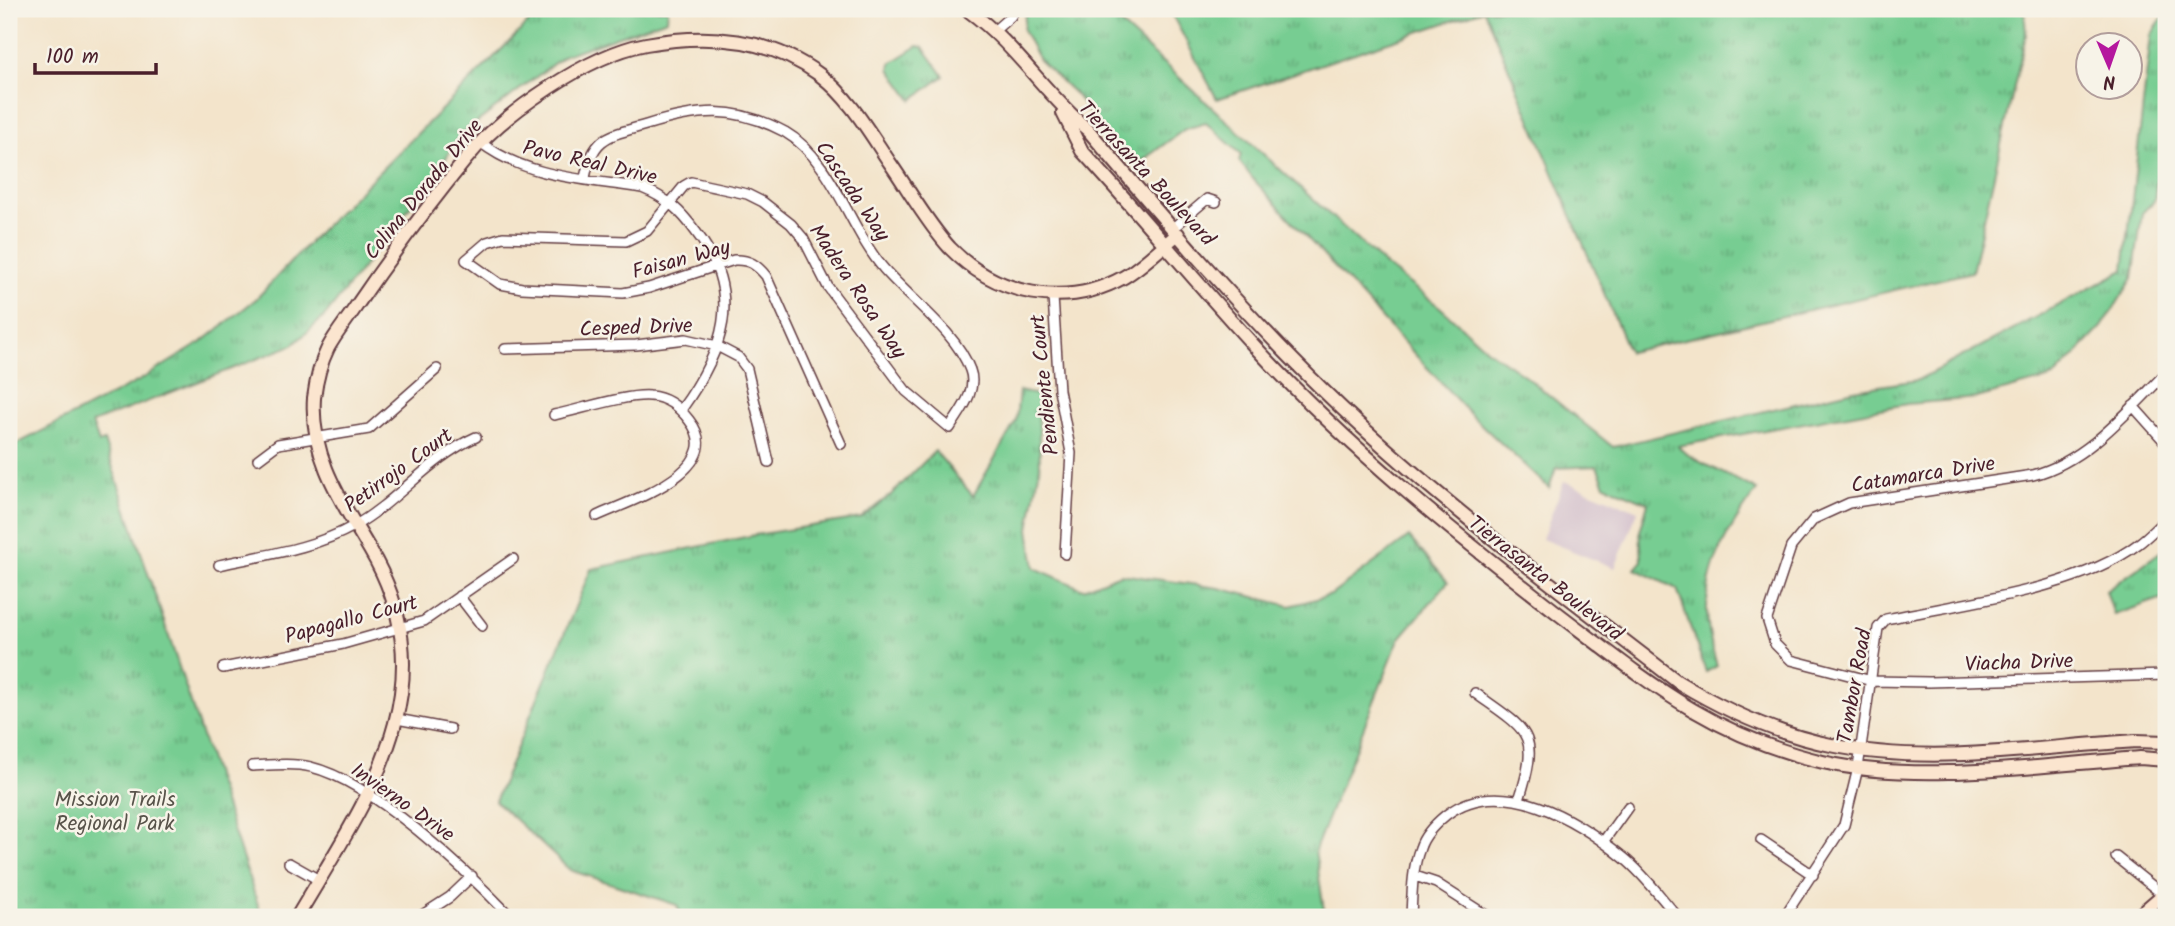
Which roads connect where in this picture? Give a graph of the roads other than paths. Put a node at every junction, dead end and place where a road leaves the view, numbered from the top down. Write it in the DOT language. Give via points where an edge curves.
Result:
graph roads {
  1 [pos="1015,9"];
  2 [pos="969,11"];
  3 [pos="995,30"];
  4 [pos="1059,106"];
  5 [pos="480,142"];
  6 [pos="585,178"];
  7 [pos="670,202"];
  8 [pos="1216,202"];
  9 [pos="1175,231"];
  10 [pos="1165,244"];
  11 [pos="466,260"];
  12 [pos="716,264"];
  13 [pos="1053,297"];
  14 [pos="717,346"];
  15 [pos="505,349"];
  16 [pos="437,369"];
  17 [pos="2166,373"];
  18 [pos="2133,406"];
  19 [pos="681,410"];
  20 [pos="554,415"];
  21 [pos="950,428"];
  22 [pos="476,437"];
  23 [pos="316,439"];
  24 [pos="2166,443"];
  25 [pos="841,444"];
  26 [pos="258,459"];
  27 [pos="769,462"];
  28 [pos="1404,488"];
  29 [pos="597,516"];
  30 [pos="1465,516"];
  31 [pos="2166,519"];
  32 [pos="355,525"];
  33 [pos="1065,554"];
  34 [pos="513,559"];
  35 [pos="219,565"];
  36 [pos="459,596"];
  37 [pos="482,626"];
  38 [pos="400,629"];
  39 [pos="223,668"];
  40 [pos="2166,675"];
  41 [pos="1872,681"];
  42 [pos="1475,693"];
  43 [pos="397,719"];
  44 [pos="450,729"];
  45 [pos="2166,742"];
  46 [pos="1860,750"];
  47 [pos="2166,760"];
  48 [pos="252,766"];
  49 [pos="1858,768"];
  50 [pos="368,795"];
  51 [pos="1519,800"];
  52 [pos="1628,807"];
  53 [pos="1761,840"];
  54 [pos="1603,842"];
  55 [pos="2116,857"];
  56 [pos="289,863"];
  57 [pos="1813,875"];
  58 [pos="472,876"];
  59 [pos="1415,876"];
  60 [pos="319,880"];
  61 [pos="2166,894"];
  62 [pos="297,917"];
  63 [pos="419,917"];
  64 [pos="511,917"];
  65 [pos="1411,917"];
  66 [pos="1489,917"];
  67 [pos="1676,917"];
  68 [pos="1784,917"];
  69 [pos="2137,917"];
  1 -- 3 [label="street"];
  2 -- 3 [label="main road, Tierrasanta Boulevard"];
  3 -- 4 [label="main road, Tierrasanta Boulevard"];
  4 -- 9 [label="main road, Tierrasanta Boulevard" via="1088,131"];
  4 -- 10 [label="main road, Tierrasanta Boulevard" via="1082,151"];
  5 -- 6 [label="street, Pavo Real Drive" via="500,158 528,169"];
  5 -- 13 [label="main road, Colina Dorada Drive" via="585,67 638,46 716,38 770,48 824,78 854,110 951,248 981,274 1018,291"];
  5 -- 23 [label="main road, Colina Dorada Drive" via="328,348 314,398"];
  6 -- 7 [label="street, Pavo Real Drive" via="642,188"];
  6 -- 21 [label="street, Cascada Way" via="595,145 608,136 685,113 737,113 788,134 809,153 882,267 960,350 972,384 970,396"];
  7 -- 11 [label="street, Madera Rosa Way" via="648,231 626,241 503,237 487,242"];
  7 -- 12 [label="street, Pavo Real Drive" via="709,247"];
  7 -- 21 [label="street, Madera Rosa Way" via="691,182 763,202 803,238 828,287 906,391"];
  8 -- 9 [label="street" via="1207,199"];
  9 -- 10 [label="main road, Colina Dorada Drive"];
  9 -- 30 [label="main road, Tierrasanta Boulevard" via="1326,394"];
  10 -- 13 [label="main road, Colina Dorada Drive" via="1119,280"];
  10 -- 28 [label="main road, Tierrasanta Boulevard" via="1258,350"];
  11 -- 12 [label="street, Faisan Way" via="500,284 623,293"];
  12 -- 14 [label="street, Pavo Real Drive" via="724,295"];
  12 -- 25 [label="street, Faisan Way" via="743,260 758,266 766,276"];
  13 -- 33 [label="street, Pendiente Court" via="1059,390 1071,453"];
  14 -- 15 [label="street, Cesped Drive" via="686,339"];
  14 -- 19 [label="street, Pavo Real Drive" via="705,376"];
  14 -- 27 [label="street, Cesped Drive" via="738,357 747,369"];
  16 -- 23 [label="street" via="369,429"];
  17 -- 18 [label="street, Catamarca Drive"];
  18 -- 24 [label="street"];
  18 -- 41 [label="street, Catamarca Drive" via="2075,458 2052,469 1849,503 1808,525 1791,547 1767,612 1772,639 1791,660"];
  19 -- 20 [label="street" via="664,398 647,395"];
  19 -- 29 [label="street" via="696,428 694,460 681,475"];
  22 -- 32 [label="street, Petirrojo Court" via="454,447"];
  23 -- 26 [label="street" via="278,444"];
  23 -- 32 [label="main road, Colina Dorada Drive" via="336,493"];
  28 -- 30 [label="main road" via="1415,485 1447,510"];
  28 -- 49 [label="main road, Tierrasanta Boulevard" via="1670,699 1709,722 1786,753"];
  30 -- 46 [label="main road, Tierrasanta Boulevard" via="1678,682 1716,705 1790,735"];
  31 -- 41 [label="street, Tambor Road" via="2137,545 2087,571 2041,586 1886,619 1878,628"];
  32 -- 35 [label="street, Petirrojo Court" via="314,544"];
  32 -- 38 [label="main road, Colina Dorada Drive" via="388,588"];
  34 -- 36 [label="street, Papagallo Court"];
  36 -- 37 [label="street"];
  36 -- 38 [label="street, Papagallo Court" via="424,621"];
  38 -- 39 [label="street, Papagallo Court"];
  38 -- 43 [label="main road, Colina Dorada Drive" via="402,695"];
  40 -- 41 [label="street, Viacha Drive"];
  41 -- 46 [label="street, Tambor Road"];
  42 -- 51 [label="street" via="1520,725 1528,737 1530,765"];
  43 -- 44 [label="street"];
  43 -- 50 [label="main road, Colina Dorada Drive" via="383,766"];
  45 -- 46 [label="main road, Tierrasanta Boulevard" via="1920,754"];
  46 -- 49 [label="street, Tambor Road"];
  47 -- 49 [label="main road, Tierrasanta Boulevard" via="1912,772"];
  48 -- 50 [label="street, Invierno Drive" via="311,767"];
  49 -- 57 [label="street, Tambor Road" via="1844,825"];
  50 -- 58 [label="street, Invierno Drive"];
  50 -- 60 [label="main road, Colina Dorada Drive"];
  51 -- 54 [label="street" via="1583,828"];
  51 -- 59 [label="street" via="1481,799 1448,813 1420,846"];
  52 -- 54 [label="street"];
  53 -- 57 [label="street"];
  54 -- 67 [label="street" via="1646,877"];
  55 -- 61 [label="street"];
  56 -- 60 [label="street"];
  57 -- 68 [label="street, Tambor Road"];
  58 -- 63 [label="street"];
  58 -- 64 [label="street, Invierno Drive"];
  59 -- 65 [label="street"];
  59 -- 66 [label="street" via="1436,883"];
  60 -- 62 [label="main road, Colina Dorada Drive"];
  61 -- 69 [label="main road"];
}
